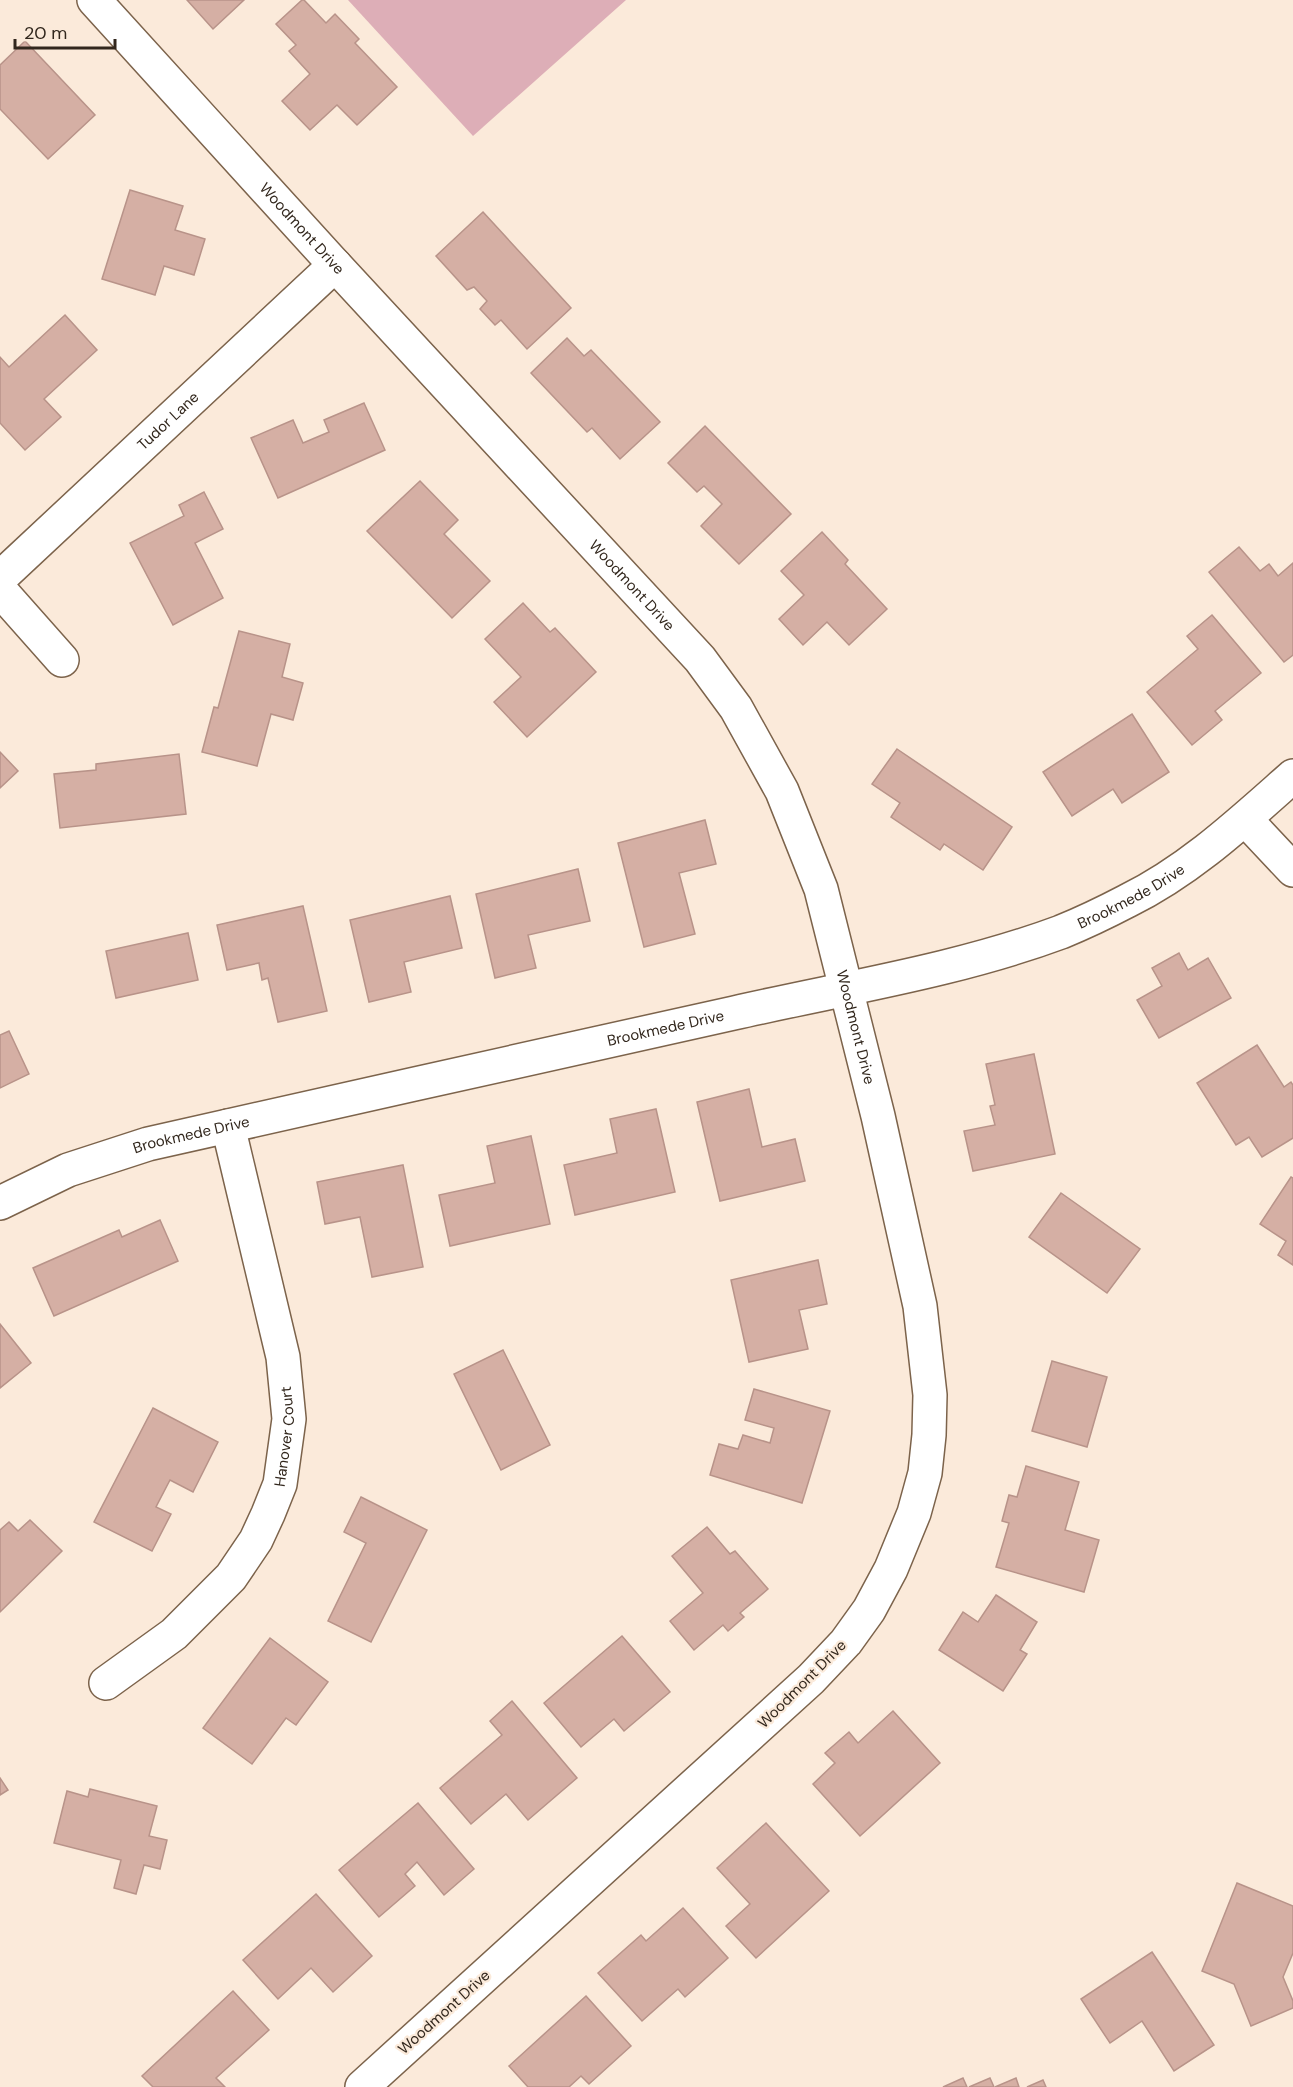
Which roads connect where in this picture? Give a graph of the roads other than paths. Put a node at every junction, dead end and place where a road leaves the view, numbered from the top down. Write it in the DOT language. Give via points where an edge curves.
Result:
graph roads {
  1 [pos="94,0"];
  2 [pos="335,265"];
  3 [pos="0,578"];
  4 [pos="0,590"];
  5 [pos="62,660"];
  6 [pos="1293,776"];
  7 [pos="1245,819"];
  8 [pos="1293,870"];
  9 [pos="847,990"];
  10 [pos="228,1126"];
  11 [pos="0,1203"];
  12 [pos="106,1683"];
  13 [pos="362,2087"];
  1 -- 2 [label="street, Woodmont Drive"];
  2 -- 3 [label="street, Tudor Lane"];
  2 -- 9 [label="street, Woodmont Drive" via="700,659 736,708 782,791 803,841 821,889"];
  4 -- 5 [label="street"];
  6 -- 7 [label="street, Brookmede Drive"];
  7 -- 8 [label="street"];
  7 -- 9 [label="street, Brookmede Drive" via="1185,867 1130,900 1063,931 1003,952"];
  9 -- 10 [label="street, Brookmede Drive"];
  9 -- 13 [label="street, Woodmont Drive" via="920,1306 930,1395 925,1473 891,1569 846,1642 811,1679"];
  10 -- 11 [label="street, Brookmede Drive" via="148,1144 68,1170"];
  10 -- 12 [label="street, Hanover Court" via="283,1357 290,1419 279,1484 256,1540 231,1577 174,1634"];
}
